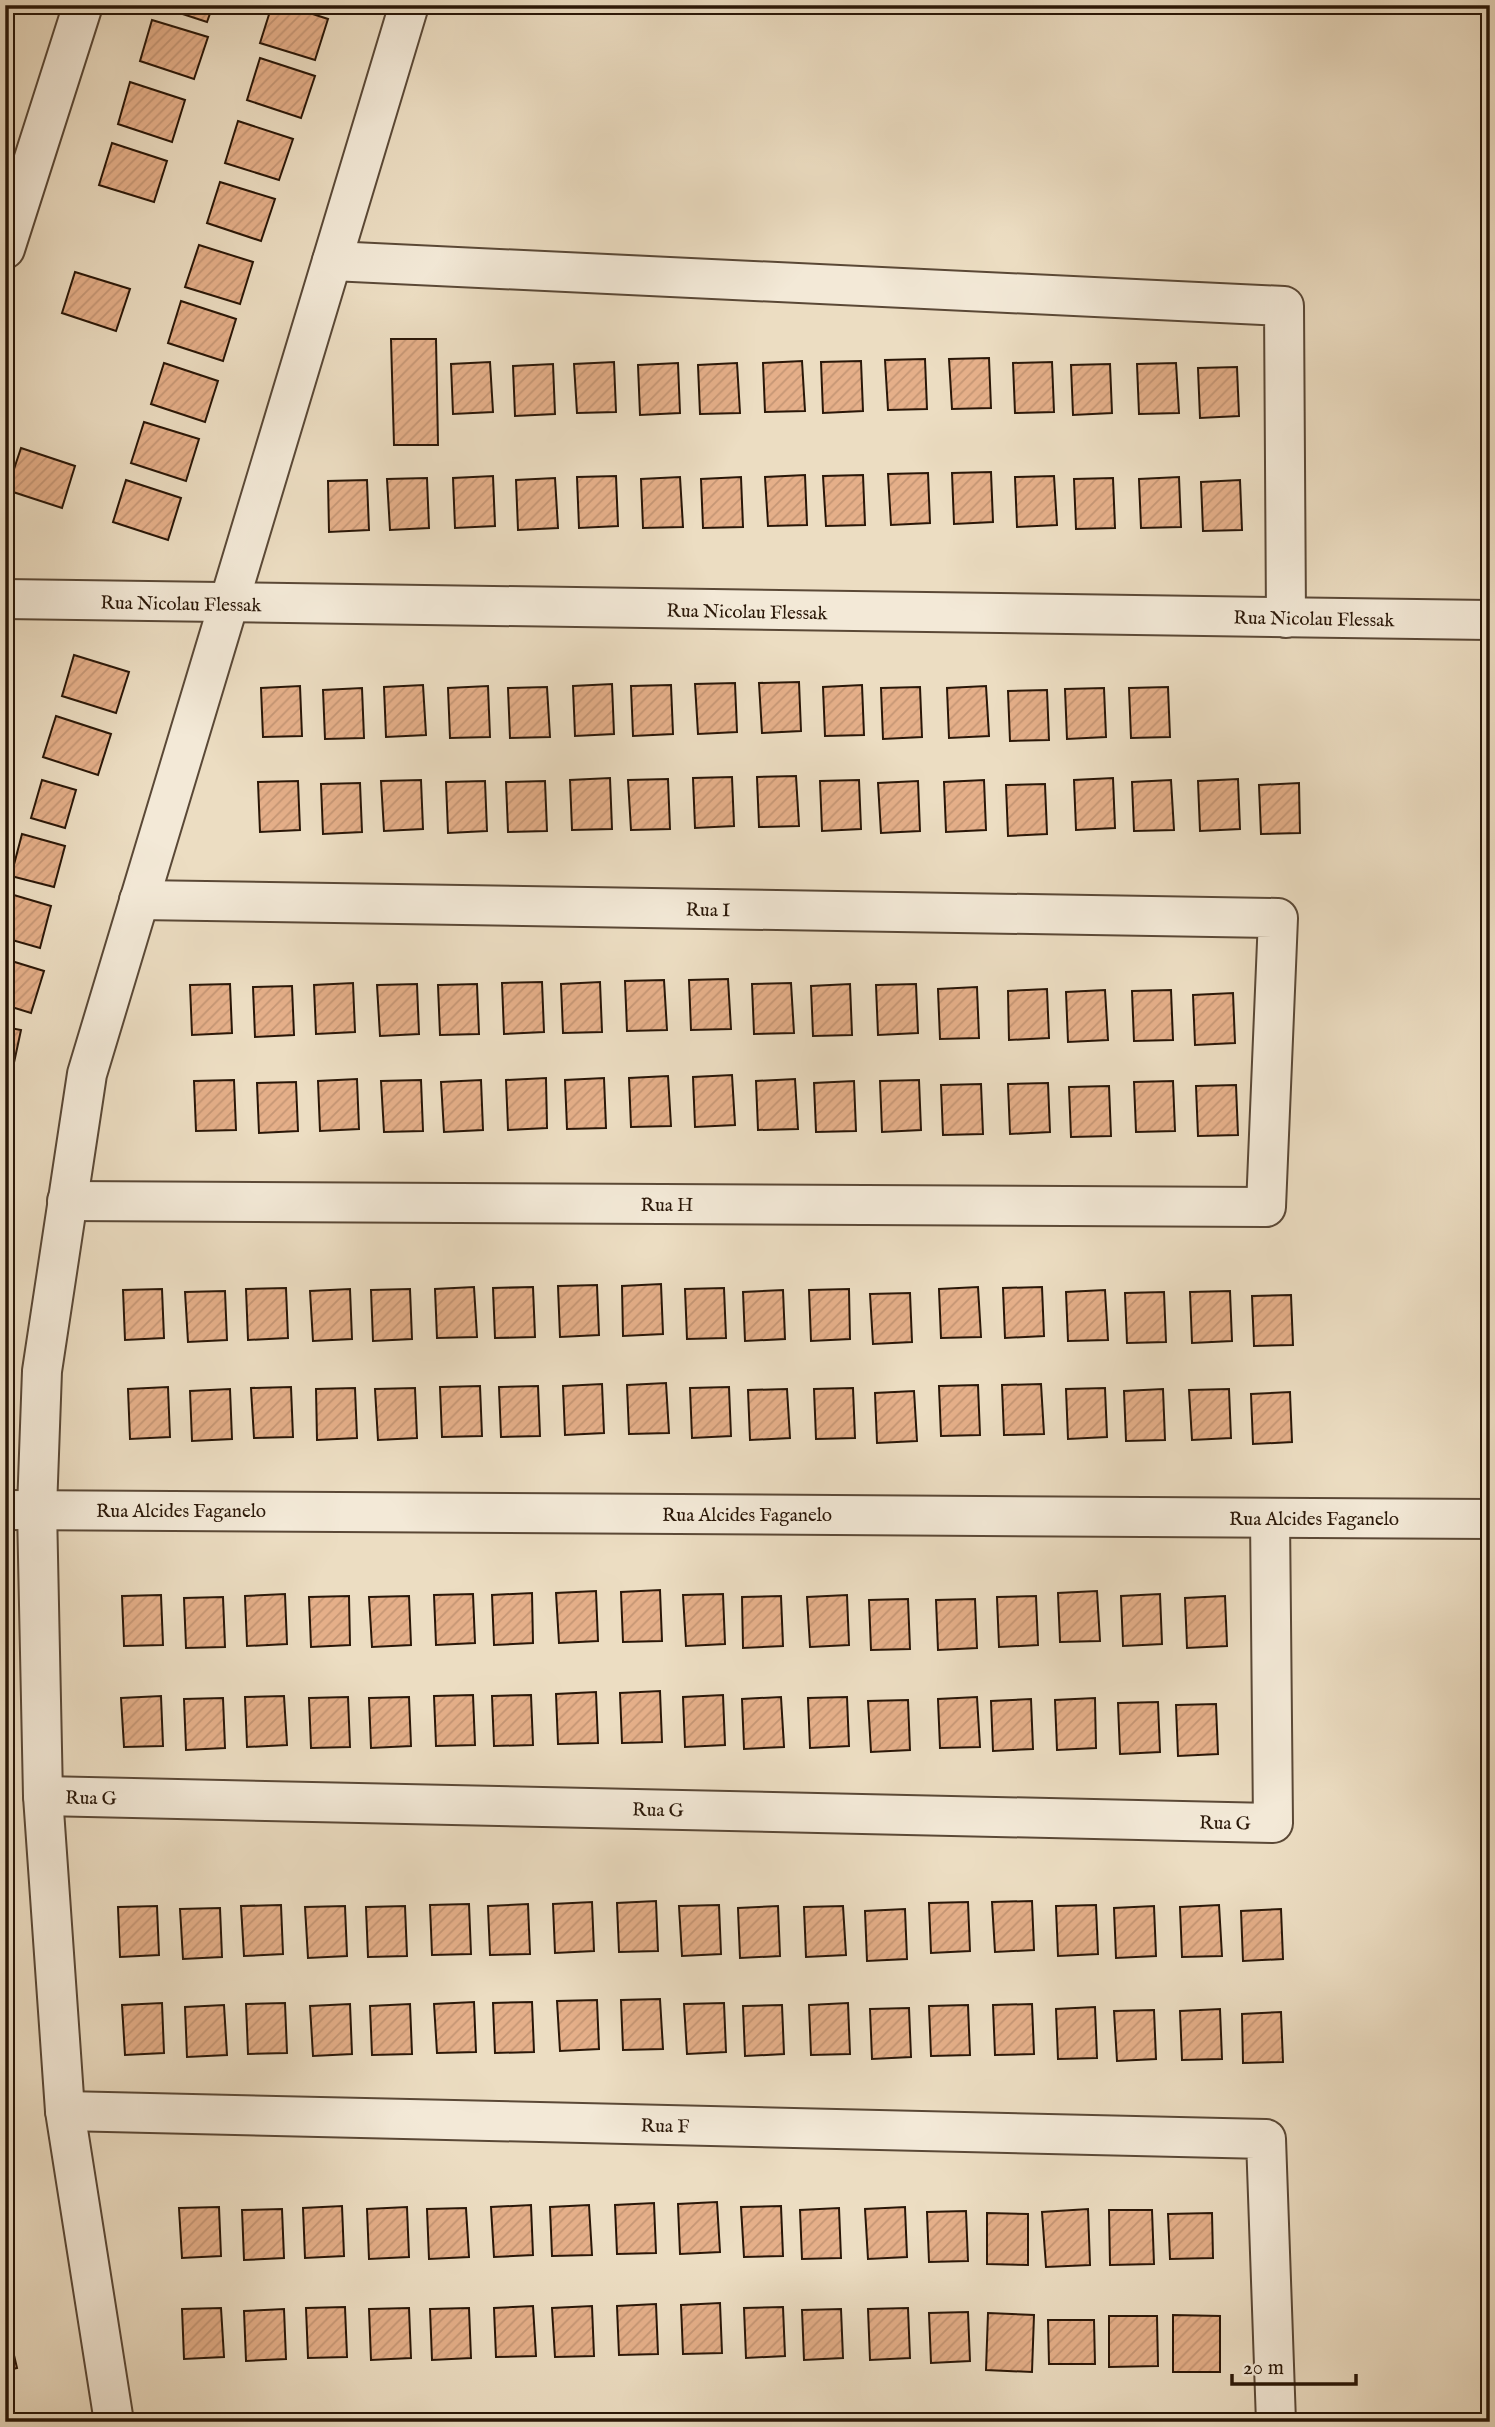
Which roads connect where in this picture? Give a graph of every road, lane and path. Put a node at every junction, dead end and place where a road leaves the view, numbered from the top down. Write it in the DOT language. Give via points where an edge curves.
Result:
graph roads {
  1 [pos="83,5"];
  2 [pos="409,5"];
  3 [pos="5,249"];
  4 [pos="332,261"];
  5 [pos="5,599"];
  6 [pos="228,604"];
  7 [pos="1286,618"];
  8 [pos="1490,620"];
  9 [pos="139,900"];
  10 [pos="67,1201"];
  11 [pos="1266,1207"];
  12 [pos="21,1509"];
  13 [pos="1270,1518"];
  14 [pos="1490,1519"];
  15 [pos="43,1796"];
  16 [pos="65,2110"];
  17 [pos="114,2422"];
  18 [pos="1276,2422"];
  1 -- 3 [label="street"];
  2 -- 4 [label="street"];
  4 -- 6 [label="street"];
  4 -- 7 [label="street" via="1284,306"];
  5 -- 6 [label="street, Rua Nicolau Flessak"];
  6 -- 7 [label="street, Rua Nicolau Flessak"];
  6 -- 9 [label="street"];
  7 -- 8 [label="street, Rua Nicolau Flessak"];
  9 -- 10 [label="street" via="86,1074"];
  9 -- 11 [label="street, Rua I" via="1278,918"];
  10 -- 11 [label="street, Rua H"];
  10 -- 12 [label="street"];
  12 -- 13 [label="street, Rua Alcides Faganelo"];
  12 -- 15 [label="street"];
  13 -- 14 [label="street, Rua Alcides Faganelo"];
  13 -- 15 [label="street, Rua G" via="1273,1824"];
  15 -- 16 [label="street"];
  16 -- 17 [label="street"];
  16 -- 18 [label="street, Rua F" via="1266,2139"];
}
